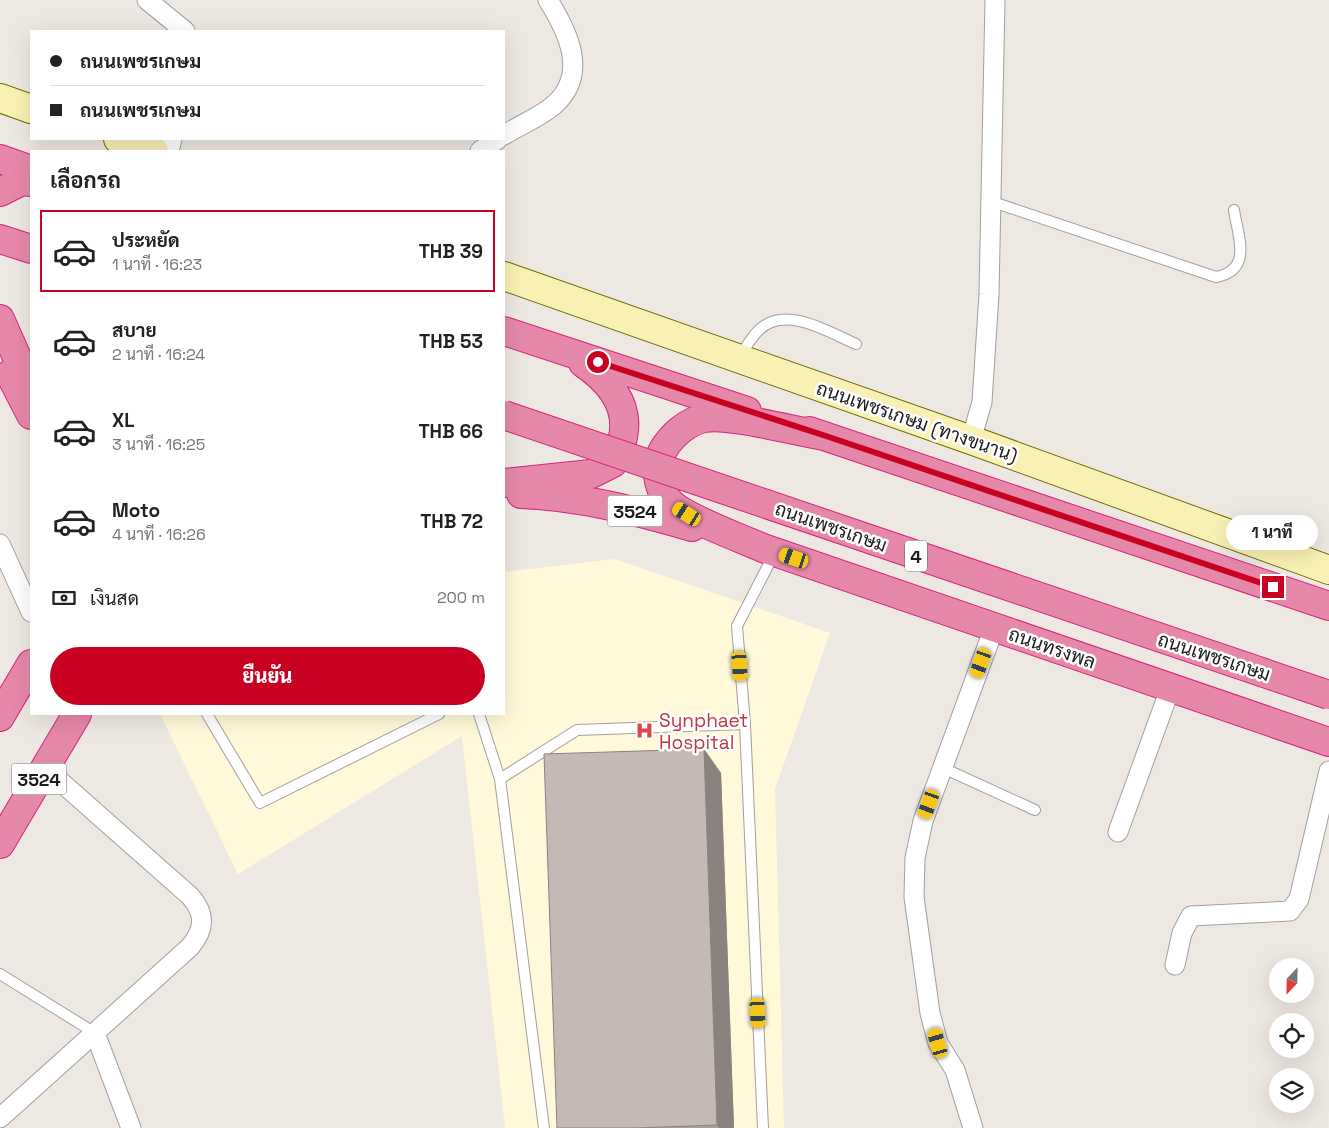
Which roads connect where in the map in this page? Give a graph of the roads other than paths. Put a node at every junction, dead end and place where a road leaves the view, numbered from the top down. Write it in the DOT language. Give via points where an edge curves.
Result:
graph roads {
  1 [pos="147,0"];
  2 [pos="548,0"];
  3 [pos="995,0"];
  4 [pos="184,30"];
  5 [pos="0,98"];
  6 [pos="30,109"];
  7 [pos="505,134"];
  8 [pos="121,140"];
  9 [pos="496,140"];
  10 [pos="151,150"];
  11 [pos="482,150"];
  12 [pos="0,159"];
  13 [pos="30,170"];
  14 [pos="30,182"];
  15 [pos="0,192"];
  16 [pos="990,201"];
  17 [pos="1234,210"];
  18 [pos="0,238"];
  19 [pos="30,250"];
  20 [pos="505,276"];
  21 [pos="0,319"];
  22 [pos="505,331"];
  23 [pos="541,344"];
  24 [pos="856,344"];
  25 [pos="738,359"];
  26 [pos="0,360"];
  27 [pos="30,387"];
  28 [pos="30,413"];
  29 [pos="505,415"];
  30 [pos="826,436"];
  31 [pos="971,440"];
  32 [pos="505,483"];
  33 [pos="505,493"];
  34 [pos="0,544"];
  35 [pos="769,550"];
  36 [pos="1327,568"];
  37 [pos="1329,606"];
  38 [pos="30,610"];
  39 [pos="994,628"];
  40 [pos="30,666"];
  41 [pos="1170,689"];
  42 [pos="1329,695"];
  43 [pos="76,715"];
  44 [pos="209,715"];
  45 [pos="437,715"];
  46 [pos="479,715"];
  47 [pos="0,717"];
  48 [pos="745,724"];
  49 [pos="1329,742"];
  50 [pos="45,768"];
  51 [pos="942,768"];
  52 [pos="1329,771"];
  53 [pos="500,779"];
  54 [pos="1035,810"];
  55 [pos="1118,832"];
  56 [pos="0,844"];
  57 [pos="1175,966"];
  58 [pos="0,974"];
  59 [pos="95,1033"];
  60 [pos="0,1118"];
  61 [pos="131,1128"];
  62 [pos="544,1128"];
  63 [pos="763,1128"];
  64 [pos="973,1128"];
  1 -- 4 [label="street"];
  2 -- 7 [label="street" via="563,24 573,54 570,82 554,104"];
  3 -- 16 [label="street"];
  5 -- 6 [label="main road"];
  8 -- 10 [label="main road"];
  9 -- 11 [label="street"];
  12 -- 13 [label="highway"];
  14 -- 15 [label="highway" via="22,181"];
  16 -- 17 [label="lane" via="1216,277 1237,268 1241,257"];
  16 -- 31 [label="street" via="989,294 982,402"];
  18 -- 19 [label="highway"];
  20 -- 25 [label="main road, ถนนเพชรเกษม (ทางขนาน)"];
  21 -- 27 [label="highway"];
  22 -- 23 [label="highway"];
  23 -- 30 [label="highway"];
  23 -- 32 [label="highway" via="581,362 612,386 621,405 623,437 613,463 590,474"];
  24 -- 25 [label="lane" via="806,324 783,319 770,322 759,330"];
  25 -- 31 [label="main road, ถนนเพชรเกษม (ทางขนาน)"];
  26 -- 28 [label="highway"];
  29 -- 42 [label="highway, ถนนเพชรเกษม / 4, bridge"];
  30 -- 35 [label="highway" via="730,418 705,418 669,439 659,457 658,482 668,501 715,528"];
  30 -- 37 [label="highway"];
  31 -- 36 [label="main road, ถนนเพชรเกษม (ทางขนาน)"];
  33 -- 35 [label="highway, ถนนทรงพล / 3524" via="543,495 636,511"];
  34 -- 38 [label="street"];
  35 -- 39 [label="highway, ถนนทรงพล"];
  35 -- 48 [label="lane" via="738,626"];
  39 -- 41 [label="highway, ถนนทรงพล"];
  39 -- 51 [label="street"];
  40 -- 47 [label="highway"];
  41 -- 49 [label="highway, ถนนทรงพล"];
  41 -- 55 [label="street"];
  43 -- 50 [label="highway, 3524"];
  44 -- 45 [label="lane" via="260,802"];
  46 -- 53 [label="lane"];
  48 -- 53 [label="lane" via="577,730"];
  48 -- 63 [label="lane"];
  50 -- 56 [label="highway, 3524"];
  50 -- 59 [label="street" via="200,908 199,936"];
  51 -- 54 [label="lane"];
  51 -- 64 [label="street" via="923,822 915,858 914,898 930,1013 938,1043 955,1070"];
  52 -- 57 [label="street" via="1299,899 1290,911 1191,916 1182,933"];
  53 -- 62 [label="lane"];
  58 -- 59 [label="lane"];
  59 -- 60 [label="street"];
  59 -- 61 [label="street"];
}
